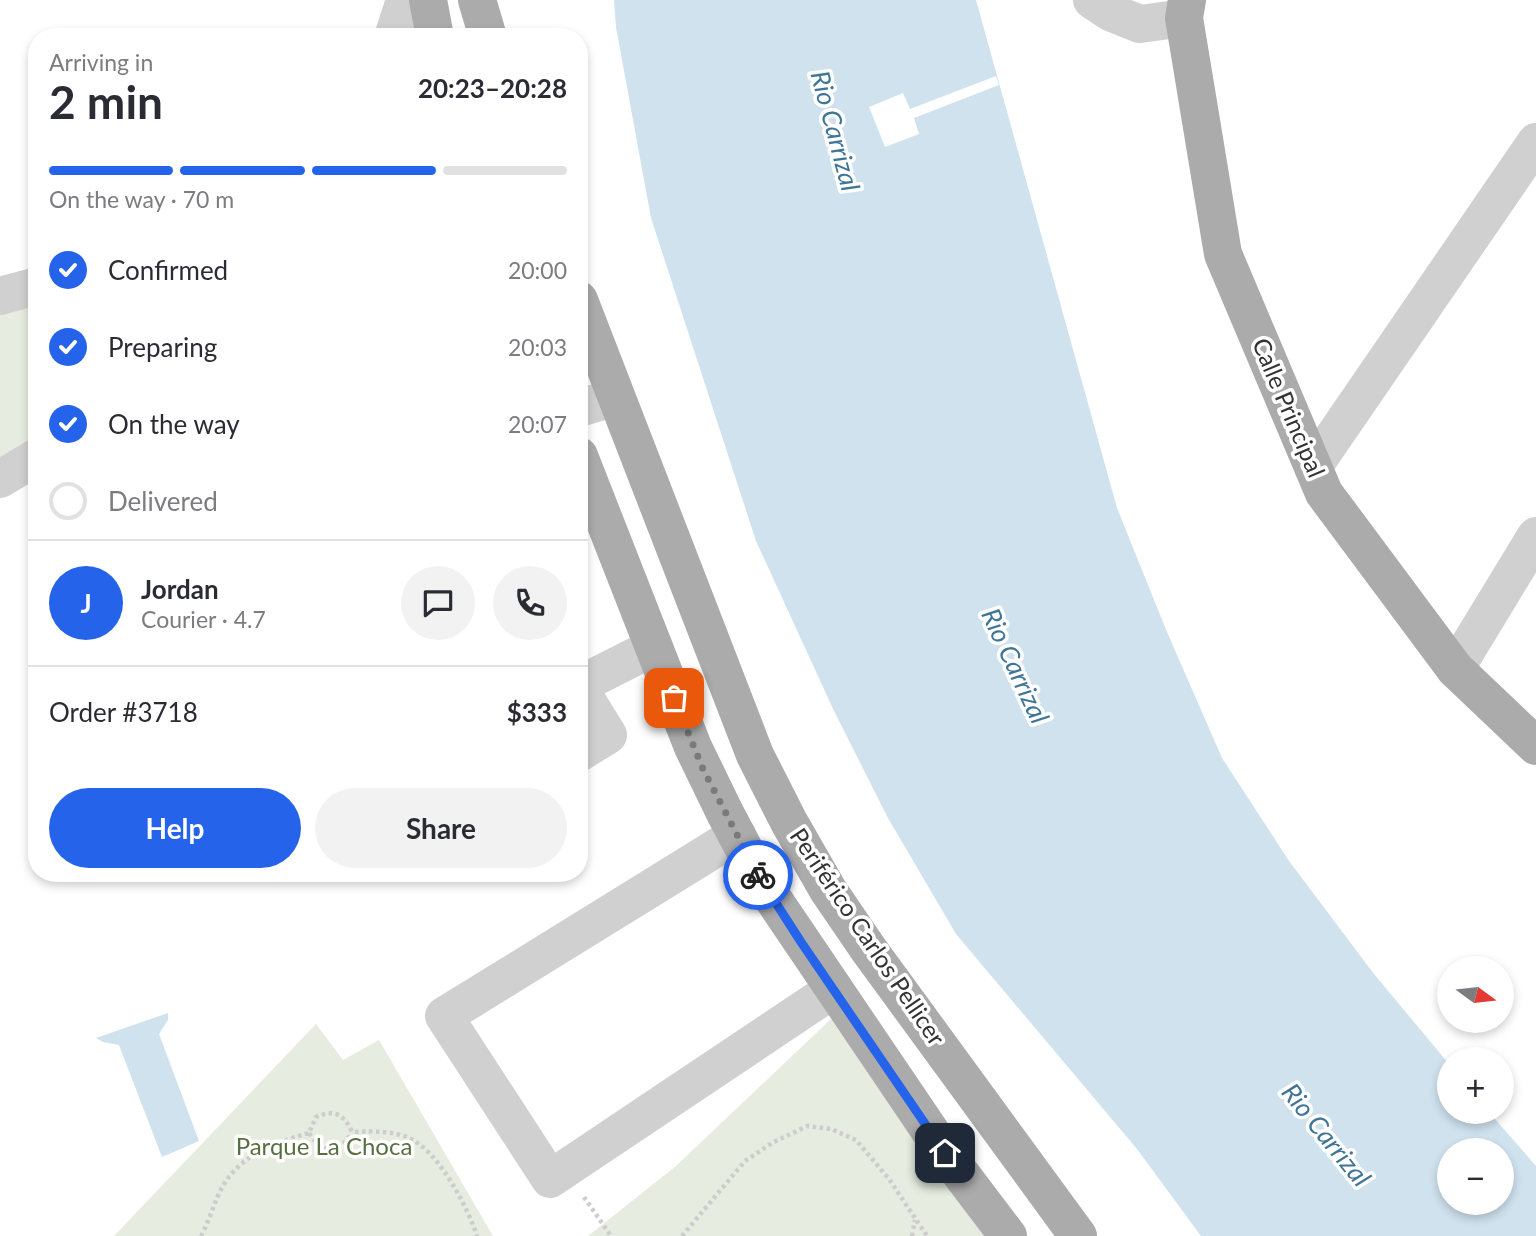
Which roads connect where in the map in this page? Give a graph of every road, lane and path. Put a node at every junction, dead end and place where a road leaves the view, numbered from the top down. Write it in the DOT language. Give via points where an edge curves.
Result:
graph roads {
  1 [pos="405,0"];
  2 [pos="428,0"];
  3 [pos="477,0"];
  4 [pos="1092,0"];
  5 [pos="1185,9"];
  6 [pos="396,28"];
  7 [pos="433,28"];
  8 [pos="485,28"];
  9 [pos="1536,142"];
  10 [pos="28,288"];
  11 [pos="0,296"];
  12 [pos="588,324"];
  13 [pos="616,397"];
  14 [pos="588,405"];
  15 [pos="28,462"];
  16 [pos="1313,467"];
  17 [pos="0,479"];
  18 [pos="588,479"];
  19 [pos="1536,536"];
  20 [pos="654,647"];
  21 [pos="1455,669"];
  22 [pos="588,682"];
  23 [pos="588,702"];
  24 [pos="1536,746"];
  25 [pos="588,747"];
  26 [pos="737,835"];
  27 [pos="834,989"];
  28 [pos="352,1132"];
  29 [pos="309,1133"];
  30 [pos="565,1169"];
  31 [pos="915,1220"];
  32 [pos="201,1236"];
  33 [pos="477,1236"];
  34 [pos="611,1236"];
  35 [pos="682,1236"];
  36 [pos="912,1236"];
  37 [pos="927,1236"];
  38 [pos="1009,1236"];
  39 [pos="1078,1236"];
  1 -- 6 [label="street"];
  2 -- 7 [label="main road"];
  3 -- 8 [label="main road"];
  4 -- 5 [label="street" via="1140,24"];
  5 -- 16 [label="main road, Calle Principal" via="1223,254"];
  9 -- 16 [label="street"];
  10 -- 11 [label="street"];
  12 -- 13 [label="main road, Periférico Carlos Pellicer"];
  13 -- 14 [label="street"];
  13 -- 39 [label="main road, Periférico Carlos Pellicer" via="755,755 789,822 869,950"];
  15 -- 17 [label="street"];
  16 -- 21 [label="main road, Calle Principal" via="1324,493"];
  18 -- 20 [label="main road"];
  19 -- 21 [label="street"];
  20 -- 22 [label="street"];
  20 -- 26 [label="main road" via="693,747"];
  21 -- 24 [label="main road, Calle Principal"];
  23 -- 25 [label="street" via="608,735"];
  26 -- 27 [label="main road" via="761,881"];
  26 -- 30 [label="street" via="444,1016 550,1179"];
  27 -- 30 [label="street"];
  27 -- 38 [label="main road" via="945,1153"];
  28 -- 29 [label="path" via="346,1143 328,1150"];
  28 -- 29 [label="path" via="338,1113 328,1112 316,1117"];
  28 -- 33 [label="path" via="397,1134 431,1152 458,1193"];
  29 -- 32 [label="path" via="276,1142 234,1170 222,1186"];
  30 -- 34 [label="path"];
  31 -- 35 [label="path" via="889,1178 856,1140 831,1129 807,1126 745,1161"];
  31 -- 36 [label="path"];
  31 -- 37 [label="path"];
}
